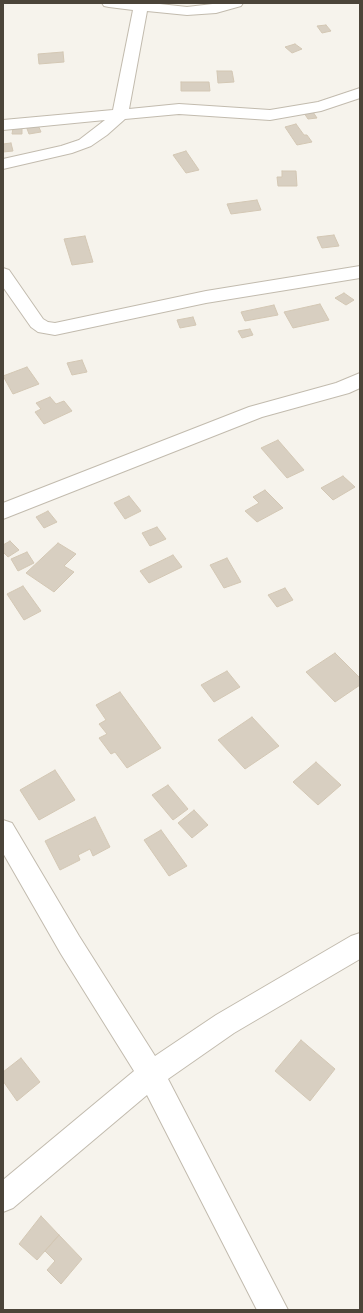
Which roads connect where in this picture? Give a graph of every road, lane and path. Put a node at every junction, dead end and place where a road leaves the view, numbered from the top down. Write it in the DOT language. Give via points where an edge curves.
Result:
graph roads {
  1 [pos="109,3"];
  2 [pos="236,3"];
  3 [pos="140,7"];
  4 [pos="360,93"];
  5 [pos="120,115"];
  6 [pos="3,125"];
  7 [pos="3,164"];
  8 [pos="360,272"];
  9 [pos="3,274"];
  10 [pos="360,380"];
  11 [pos="3,511"];
  12 [pos="3,831"];
  13 [pos="360,945"];
  14 [pos="151,1074"];
  15 [pos="3,1198"];
  16 [pos="273,1310"];
  1 -- 3 [label="street"];
  2 -- 3 [label="street" via="216,9 187,11"];
  3 -- 5 [label="street"];
  4 -- 5 [label="street" via="321,106 270,115 179,109"];
  5 -- 6 [label="street"];
  5 -- 7 [label="street" via="85,143 66,150"];
  8 -- 9 [label="street" via="206,297 54,329 44,328 37,323"];
  10 -- 11 [label="street" via="342,388 256,412"];
  12 -- 14 [label="street" via="70,945"];
  13 -- 14 [label="street" via="225,1024"];
  14 -- 15 [label="street"];
  14 -- 16 [label="street"];
}
